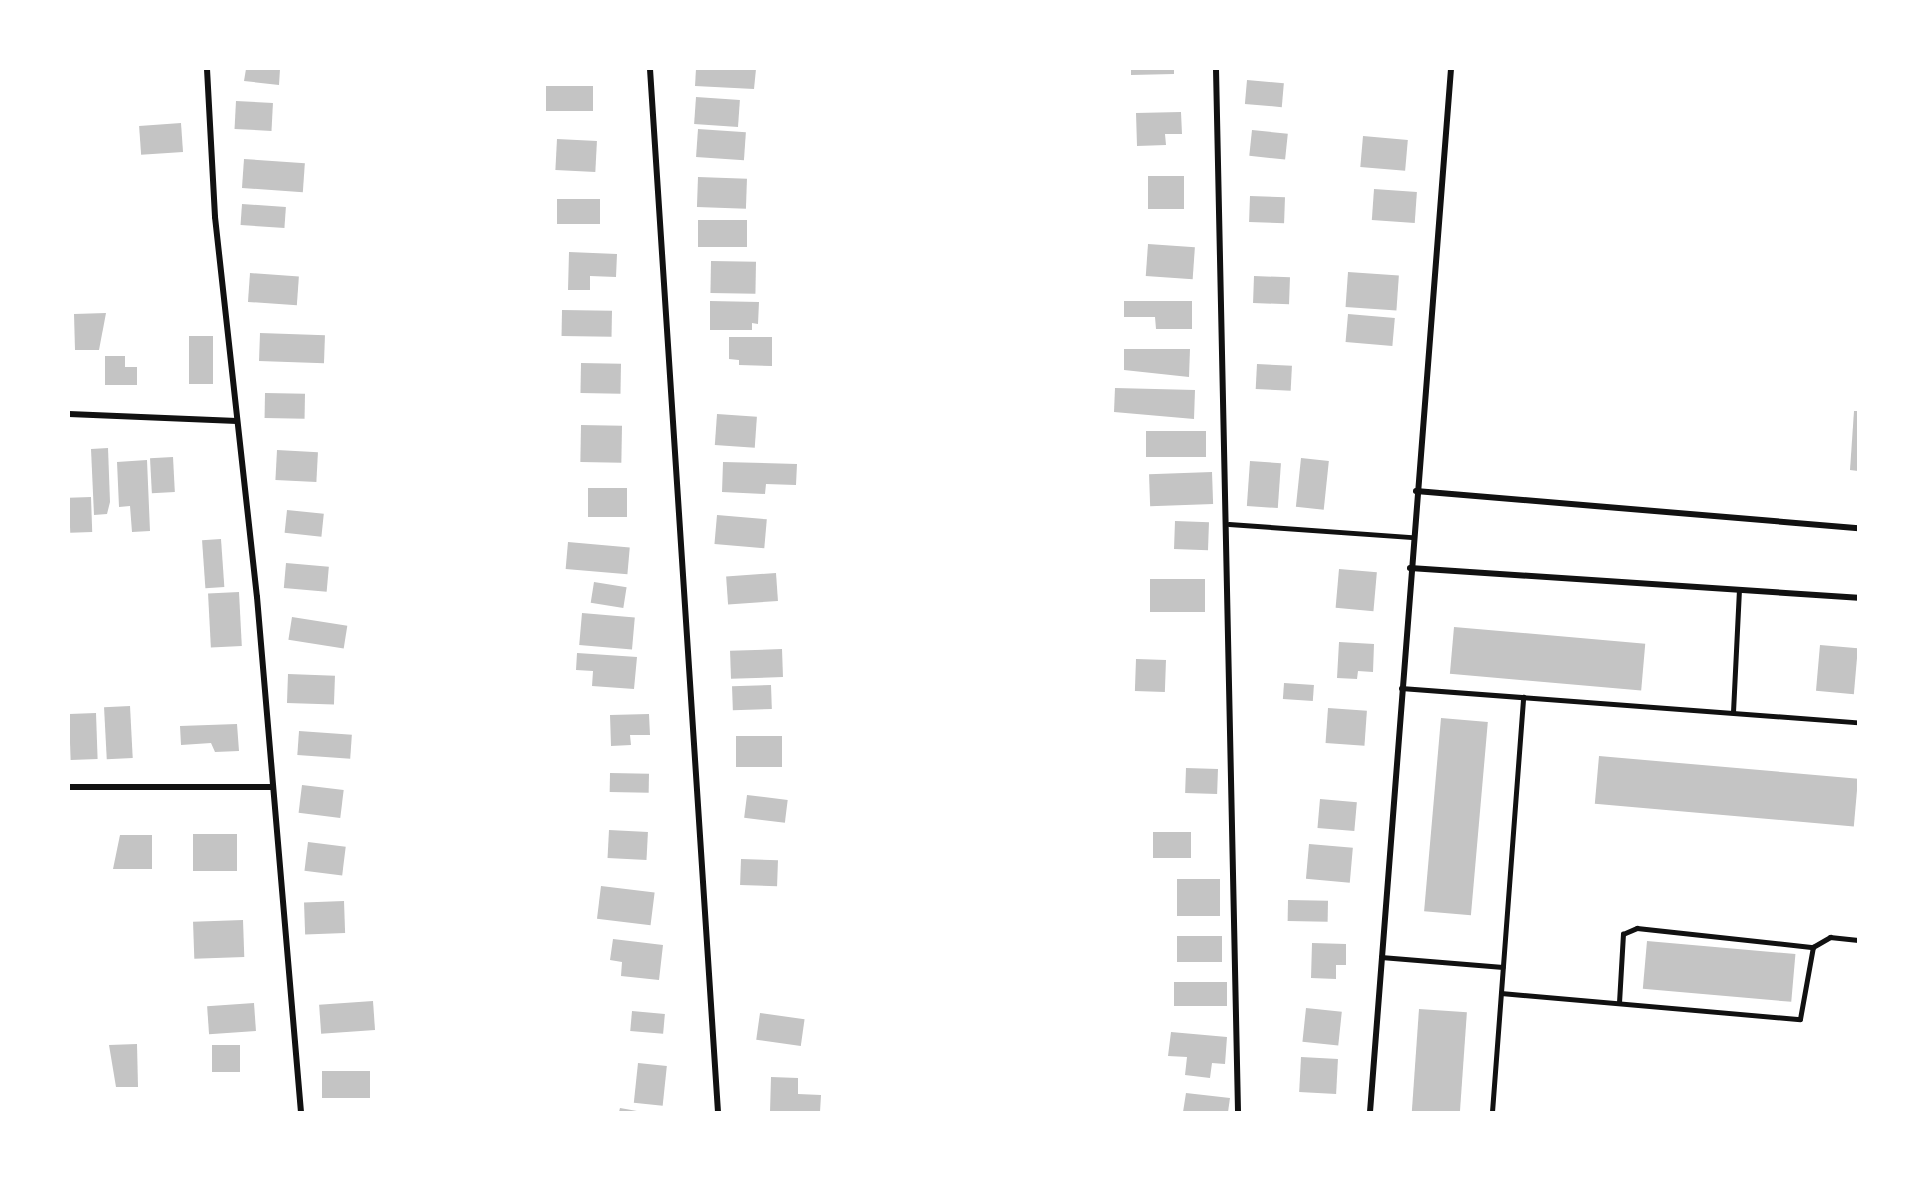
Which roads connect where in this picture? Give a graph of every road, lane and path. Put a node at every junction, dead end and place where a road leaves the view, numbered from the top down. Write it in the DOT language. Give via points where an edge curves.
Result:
graph roads {
  1 [pos="207,69"];
  2 [pos="650,69"];
  3 [pos="1216,69"];
  4 [pos="1451,69"];
  5 [pos="69,414"];
  6 [pos="237,421"];
  7 [pos="1416,491"];
  8 [pos="1229,524"];
  9 [pos="1858,528"];
  10 [pos="1412,537"];
  11 [pos="1410,568"];
  12 [pos="1739,590"];
  13 [pos="1858,598"];
  14 [pos="1401,688"];
  15 [pos="1523,697"];
  16 [pos="1733,712"];
  17 [pos="1858,722"];
  18 [pos="69,788"];
  19 [pos="273,788"];
  20 [pos="1858,939"];
  21 [pos="1812,947"];
  22 [pos="1382,957"];
  23 [pos="1503,967"];
  24 [pos="1501,993"];
  25 [pos="1619,1003"];
  26 [pos="301,1112"];
  27 [pos="718,1112"];
  28 [pos="1239,1112"];
  29 [pos="1370,1112"];
  30 [pos="1492,1112"];
  1 -- 6 [label="street" via="215,217"];
  2 -- 27 [label="street"];
  3 -- 8 [label="street"];
  4 -- 7 [label="street"];
  5 -- 6 [label="street"];
  6 -- 19 [label="street"];
  7 -- 9 [label="street"];
  7 -- 10 [label="street"];
  8 -- 10 [label="lane"];
  8 -- 28 [label="street"];
  10 -- 11 [label="street"];
  11 -- 12 [label="street"];
  11 -- 14 [label="street"];
  12 -- 13 [label="street"];
  12 -- 16 [label="lane"];
  14 -- 15 [label="lane"];
  14 -- 22 [label="street"];
  15 -- 16 [label="lane"];
  15 -- 23 [label="lane"];
  16 -- 17 [label="lane"];
  18 -- 19 [label="street"];
  19 -- 26 [label="street"];
  20 -- 21 [label="lane" via="1830,937"];
  21 -- 25 [label="lane" via="1800,1019"];
  21 -- 25 [label="lane" via="1637,928 1623,934"];
  22 -- 23 [label="lane"];
  22 -- 29 [label="street"];
  23 -- 24 [label="lane"];
  24 -- 25 [label="lane"];
  24 -- 30 [label="lane"];
}
